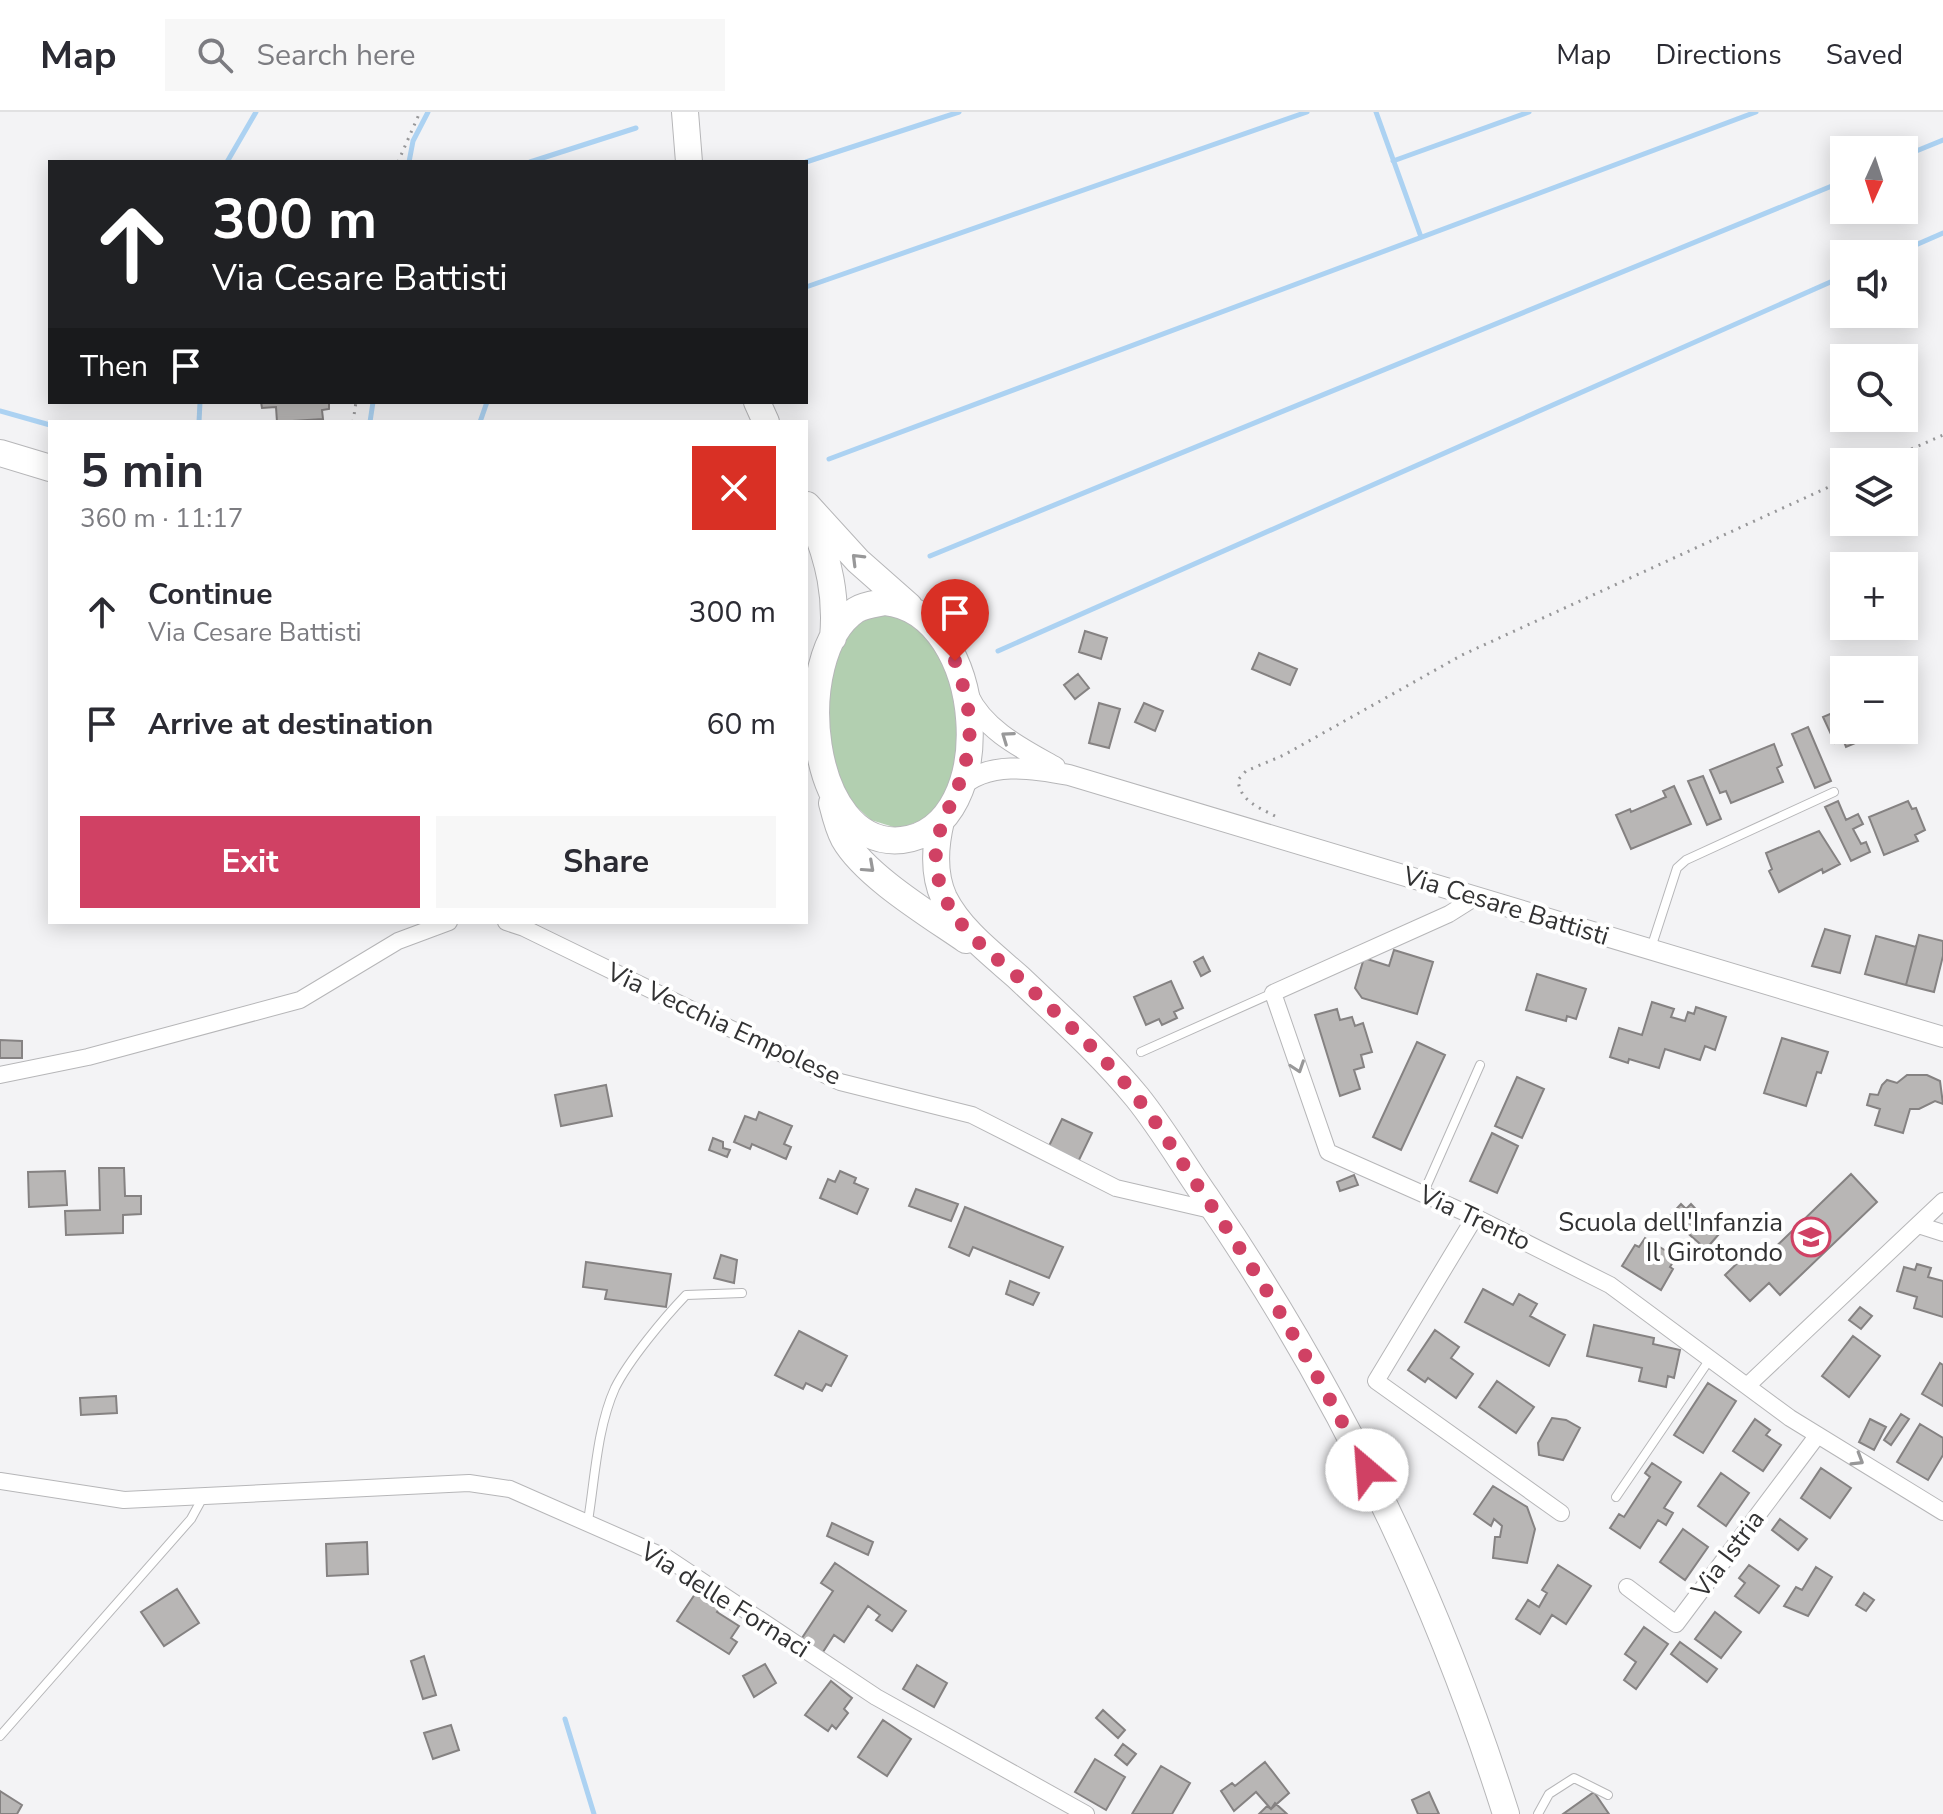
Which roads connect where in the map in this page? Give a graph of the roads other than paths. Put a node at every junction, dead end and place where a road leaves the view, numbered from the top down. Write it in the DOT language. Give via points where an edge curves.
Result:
graph roads {
  1 [pos="685,112"];
  2 [pos="689,160"];
  3 [pos="0,453"];
  4 [pos="48,467"];
  5 [pos="808,506"];
  6 [pos="808,509"];
  7 [pos="912,609"];
  8 [pos="821,655"];
  9 [pos="962,681"];
  10 [pos="808,738"];
  11 [pos="823,770"];
  12 [pos="1069,775"];
  13 [pos="958,789"];
  14 [pos="1834,792"];
  15 [pos="941,821"];
  16 [pos="1476,897"];
  17 [pos="444,924"];
  18 [pos="512,924"];
  19 [pos="1651,949"];
  20 [pos="1011,972"];
  21 [pos="1273,993"];
  22 [pos="1943,1037"];
  23 [pos="1141,1052"];
  24 [pos="1480,1065"];
  25 [pos="0,1075"];
  26 [pos="1423,1194"];
  27 [pos="1943,1201"];
  28 [pos="1216,1212"];
  29 [pos="1475,1217"];
  30 [pos="1918,1225"];
  31 [pos="1943,1233"];
  32 [pos="742,1293"];
  33 [pos="1711,1358"];
  34 [pos="1747,1386"];
  35 [pos="1817,1436"];
  36 [pos="0,1481"];
  37 [pos="203,1496"];
  38 [pos="1616,1497"];
  39 [pos="1943,1512"];
  40 [pos="1561,1513"];
  41 [pos="588,1521"];
  42 [pos="1627,1587"];
  43 [pos="0,1736"];
  44 [pos="1608,1795"];
  45 [pos="1086,1814"];
  46 [pos="1506,1814"];
  47 [pos="1538,1814"];
  1 -- 2 [label="main road"];
  3 -- 4 [label="main road"];
  7 -- 5 [label="main road, Via Cesare Battisti, one-way"];
  6 -- 8 [label="main road" via="831,572 835,611"];
  7 -- 8 [label="main road" via="885,602 857,609"];
  7 -- 9 [label="main road, Via Cesare Battisti" via="939,631"];
  8 -- 11 [label="main road" via="815,712"];
  12 -- 9 [label="street, Via Cesare Battisti, one-way" via="987,723"];
  9 -- 13 [label="main road, Via Cesare Battisti" via="970,740"];
  10 -- 11 [label="main road"];
  11 -- 15 [label="main road" via="853,822 882,838 917,836"];
  11 -- 20 [label="main road, one-way" via="839,828 852,851 894,888"];
  12 -- 13 [label="street, Via Cesare Battisti" via="998,770 970,778"];
  12 -- 16 [label="street, Via Cesare Battisti"];
  13 -- 15 [label="main road, Via Cesare Battisti"];
  14 -- 19 [label="lane" via="1686,860 1677,868"];
  15 -- 20 [label="main road" via="936,855 944,897 975,939"];
  16 -- 19 [label="street, Via Cesare Battisti"];
  16 -- 21 [label="street"];
  17 -- 25 [label="street" via="398,941 300,1000"];
  18 -- 28 [label="street, Via Vecchia Empolese" via="840,1082 972,1115 1116,1188"];
  19 -- 22 [label="street, Via Cesare Battisti"];
  20 -- 28 [label="main road" via="1128,1087"];
  21 -- 23 [label="lane"];
  21 -- 26 [label="street, Via Trento, one-way" via="1328,1152"];
  24 -- 26 [label="lane"];
  26 -- 29 [label="street, Via Trento"];
  27 -- 30 [label="street"];
  28 -- 46 [label="main road" via="1266,1287 1342,1421 1403,1543 1451,1658"];
  29 -- 33 [label="street, Via Trento" via="1610,1285"];
  29 -- 40 [label="street" via="1376,1381"];
  30 -- 31 [label="street"];
  30 -- 34 [label="street"];
  32 -- 41 [label="lane" via="686,1295 616,1387 604,1422"];
  33 -- 34 [label="street, Via Trento"];
  33 -- 38 [label="lane"];
  34 -- 35 [label="street, Via Trento"];
  35 -- 39 [label="street, Via Trento, one-way"];
  35 -- 42 [label="street, Via Istria" via="1676,1624"];
  36 -- 37 [label="street, Via delle Fornaci" via="124,1500"];
  37 -- 41 [label="street, Via delle Fornaci" via="469,1483 510,1489"];
  37 -- 43 [label="lane" via="191,1519"];
  41 -- 45 [label="street, Via delle Fornaci" via="667,1558 876,1697"];
  44 -- 47 [label="lane" via="1574,1778 1549,1794"];
}
